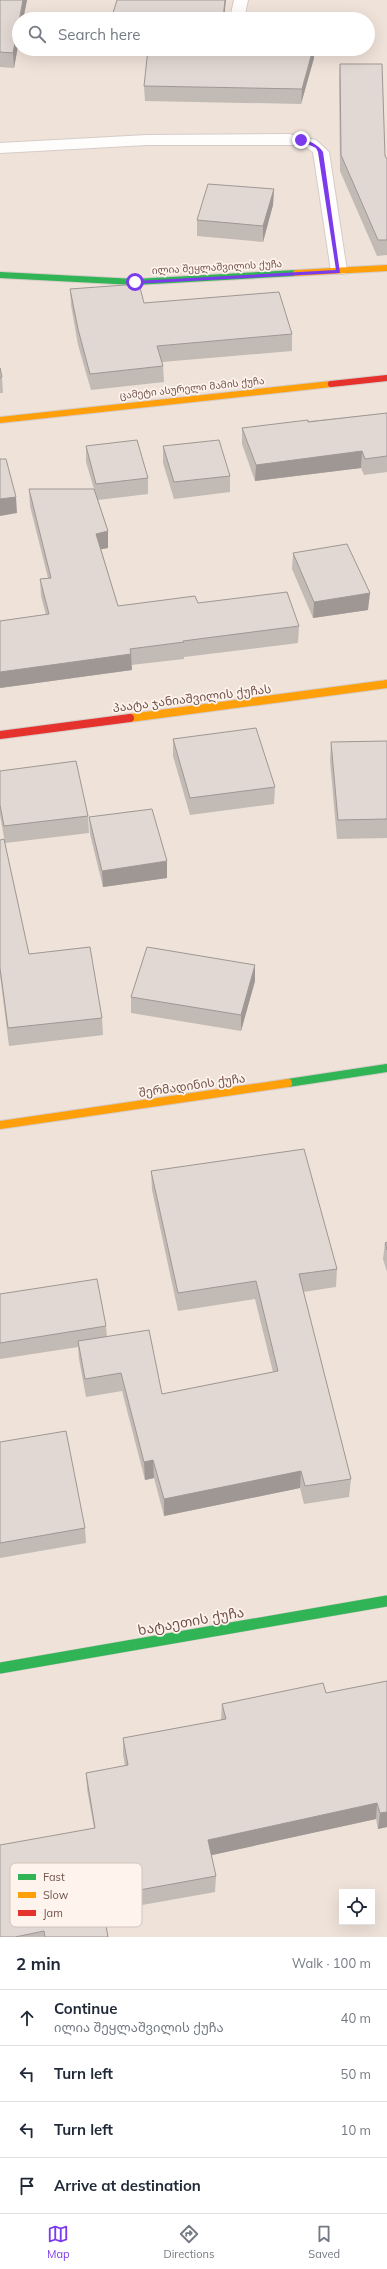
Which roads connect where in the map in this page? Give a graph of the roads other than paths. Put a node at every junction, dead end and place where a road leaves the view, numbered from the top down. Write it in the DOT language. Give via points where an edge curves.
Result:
graph roads {
  1 [pos="241,0"];
  2 [pos="238,12"];
  3 [pos="0,148"];
  4 [pos="387,268"];
  5 [pos="338,272"];
  6 [pos="0,275"];
  7 [pos="387,378"];
  8 [pos="0,420"];
  9 [pos="387,684"];
  10 [pos="0,735"];
  11 [pos="387,1068"];
  12 [pos="0,1125"];
  13 [pos="387,1601"];
  14 [pos="0,1668"];
  1 -- 2 [label="street"];
  3 -- 5 [label="street" via="147,140 289,139 311,143 321,152"];
  4 -- 5 [label="street, ილია შეყლაშვილის ქუჩა"];
  5 -- 6 [label="street, ილია შეყლაშვილის ქუჩა" via="135,282"];
  7 -- 8 [label="street, ცამეტი ასურელი მამის ქუჩა"];
  9 -- 10 [label="street, პაატა ჯანიაშვილის ქუჩას"];
  11 -- 12 [label="street, შერმადინის ქუჩა"];
  13 -- 14 [label="street, ხატაეთის ქუჩა"];
}
